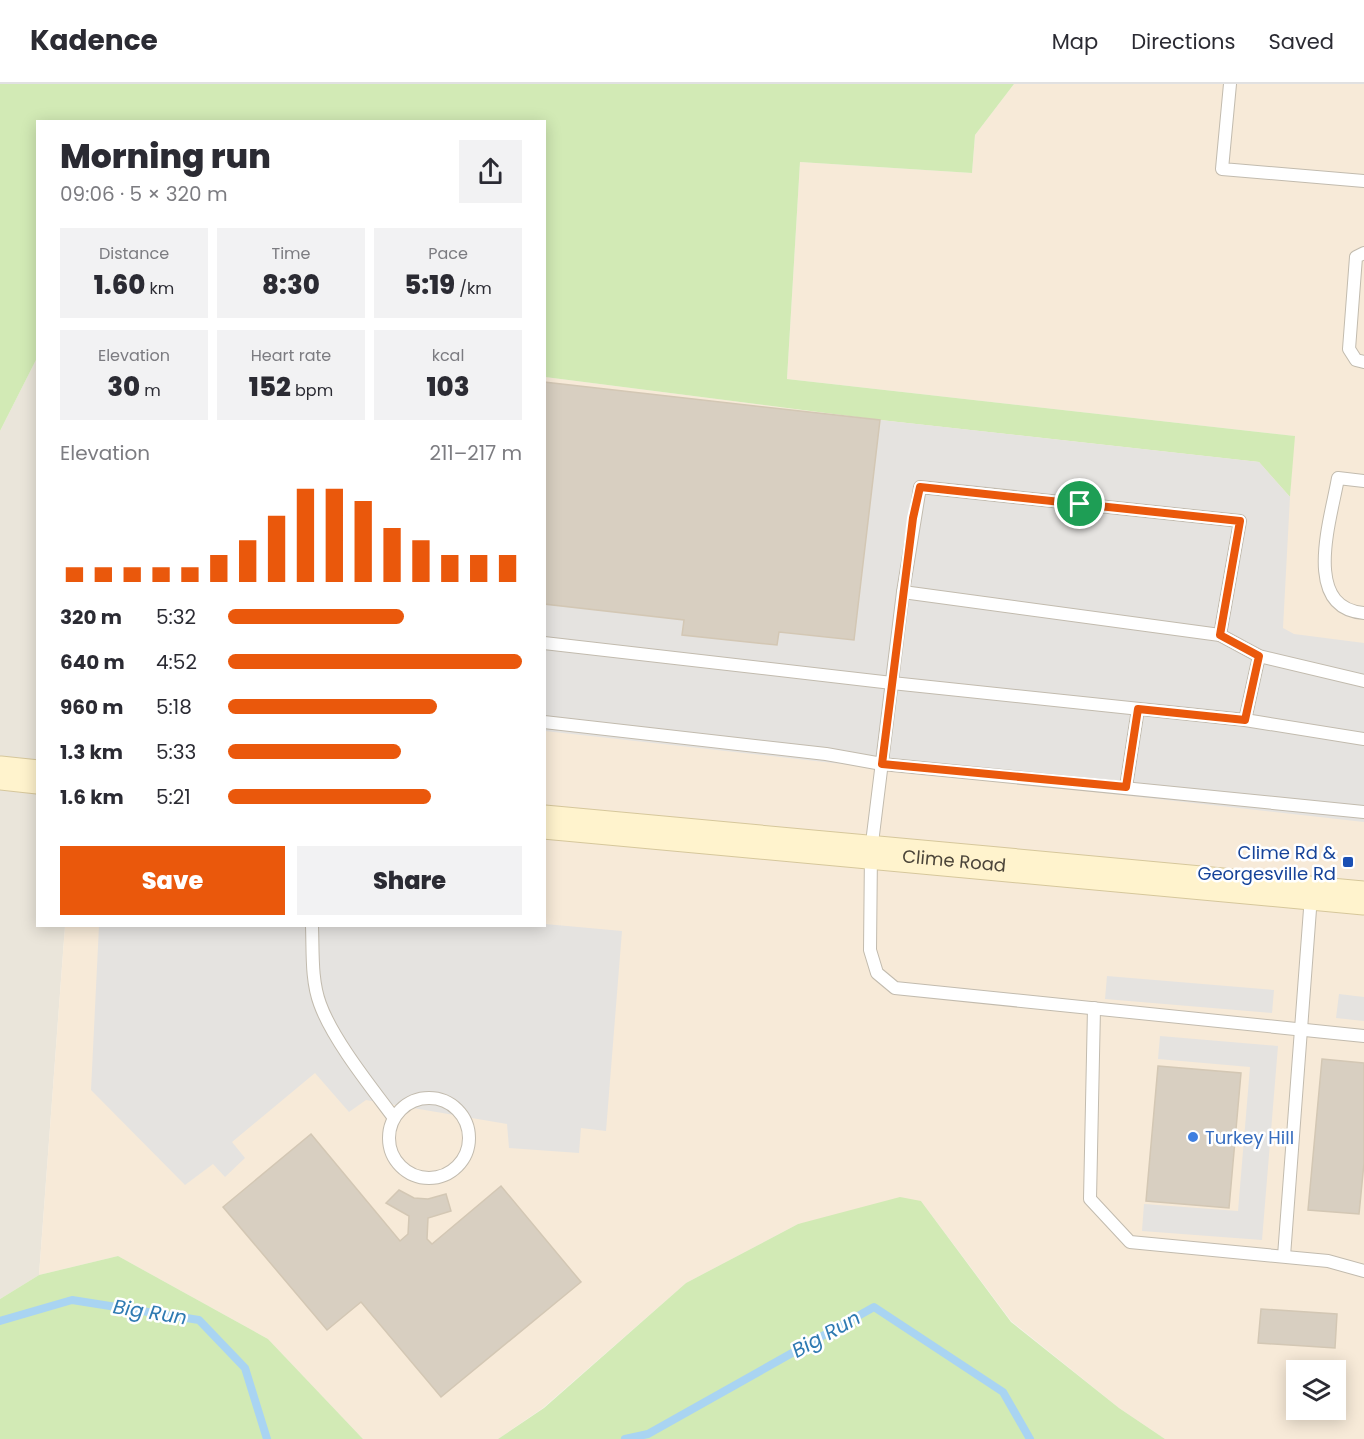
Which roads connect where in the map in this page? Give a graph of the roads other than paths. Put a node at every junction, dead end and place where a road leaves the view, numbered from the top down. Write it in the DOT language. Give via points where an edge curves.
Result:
graph roads {
  1 [pos="1230,84"];
  2 [pos="1364,181"];
  3 [pos="1364,253"];
  4 [pos="1364,362"];
  5 [pos="1364,481"];
  6 [pos="903,592"];
  7 [pos="1364,613"];
  8 [pos="1220,635"];
  9 [pos="546,643"];
  10 [pos="1259,656"];
  11 [pos="1364,681"];
  12 [pos="892,683"];
  13 [pos="1138,709"];
  14 [pos="1245,720"];
  15 [pos="546,722"];
  16 [pos="1364,739"];
  17 [pos="882,764"];
  18 [pos="0,773"];
  19 [pos="36,777"];
  20 [pos="1126,787"];
  21 [pos="1364,812"];
  22 [pos="546,822"];
  23 [pos="872,851"];
  24 [pos="1311,894"];
  25 [pos="1364,898"];
  26 [pos="312,927"];
  27 [pos="1094,1008"];
  28 [pos="1301,1030"];
  29 [pos="1364,1036"];
  30 [pos="394,1118"];
  31 [pos="1284,1256"];
  32 [pos="1364,1271"];
  1 -- 2 [label="lane" via="1222,169"];
  3 -- 4 [label="lane" via="1356,257 1350,349 1356,360"];
  5 -- 7 [label="lane" via="1338,478 1323,572 1330,596 1349,612"];
  6 -- 8 [label="lane"];
  6 -- 8 [label="lane" via="920,487 1240,521"];
  6 -- 12 [label="lane"];
  8 -- 10 [label="lane"];
  9 -- 12 [label="lane"];
  10 -- 11 [label="lane"];
  10 -- 14 [label="lane"];
  12 -- 13 [label="lane"];
  12 -- 17 [label="lane"];
  13 -- 14 [label="lane"];
  13 -- 20 [label="lane"];
  14 -- 16 [label="lane"];
  15 -- 17 [label="lane" via="826,754"];
  17 -- 20 [label="lane"];
  17 -- 23 [label="lane"];
  18 -- 19 [label="main road"];
  20 -- 21 [label="lane"];
  22 -- 23 [label="main road, Clime Road"];
  23 -- 24 [label="main road, Clime Road"];
  23 -- 27 [label="lane" via="870,950 877,974 895,988"];
  24 -- 25 [label="main road, Clime Road"];
  24 -- 28 [label="lane"];
  26 -- 30 [label="lane" via="312,963 320,1005 347,1053"];
  27 -- 28 [label="lane"];
  27 -- 31 [label="lane" via="1090,1199 1130,1242"];
  28 -- 29 [label="lane"];
  28 -- 31 [label="lane"];
  30 -- 30 [label="lane" via="412,1101 440,1098 466,1120 470,1140 467,1154 449,1174 435,1178 410,1174 392,1156 389,1143"];
  31 -- 32 [label="lane" via="1328,1261"];
}
